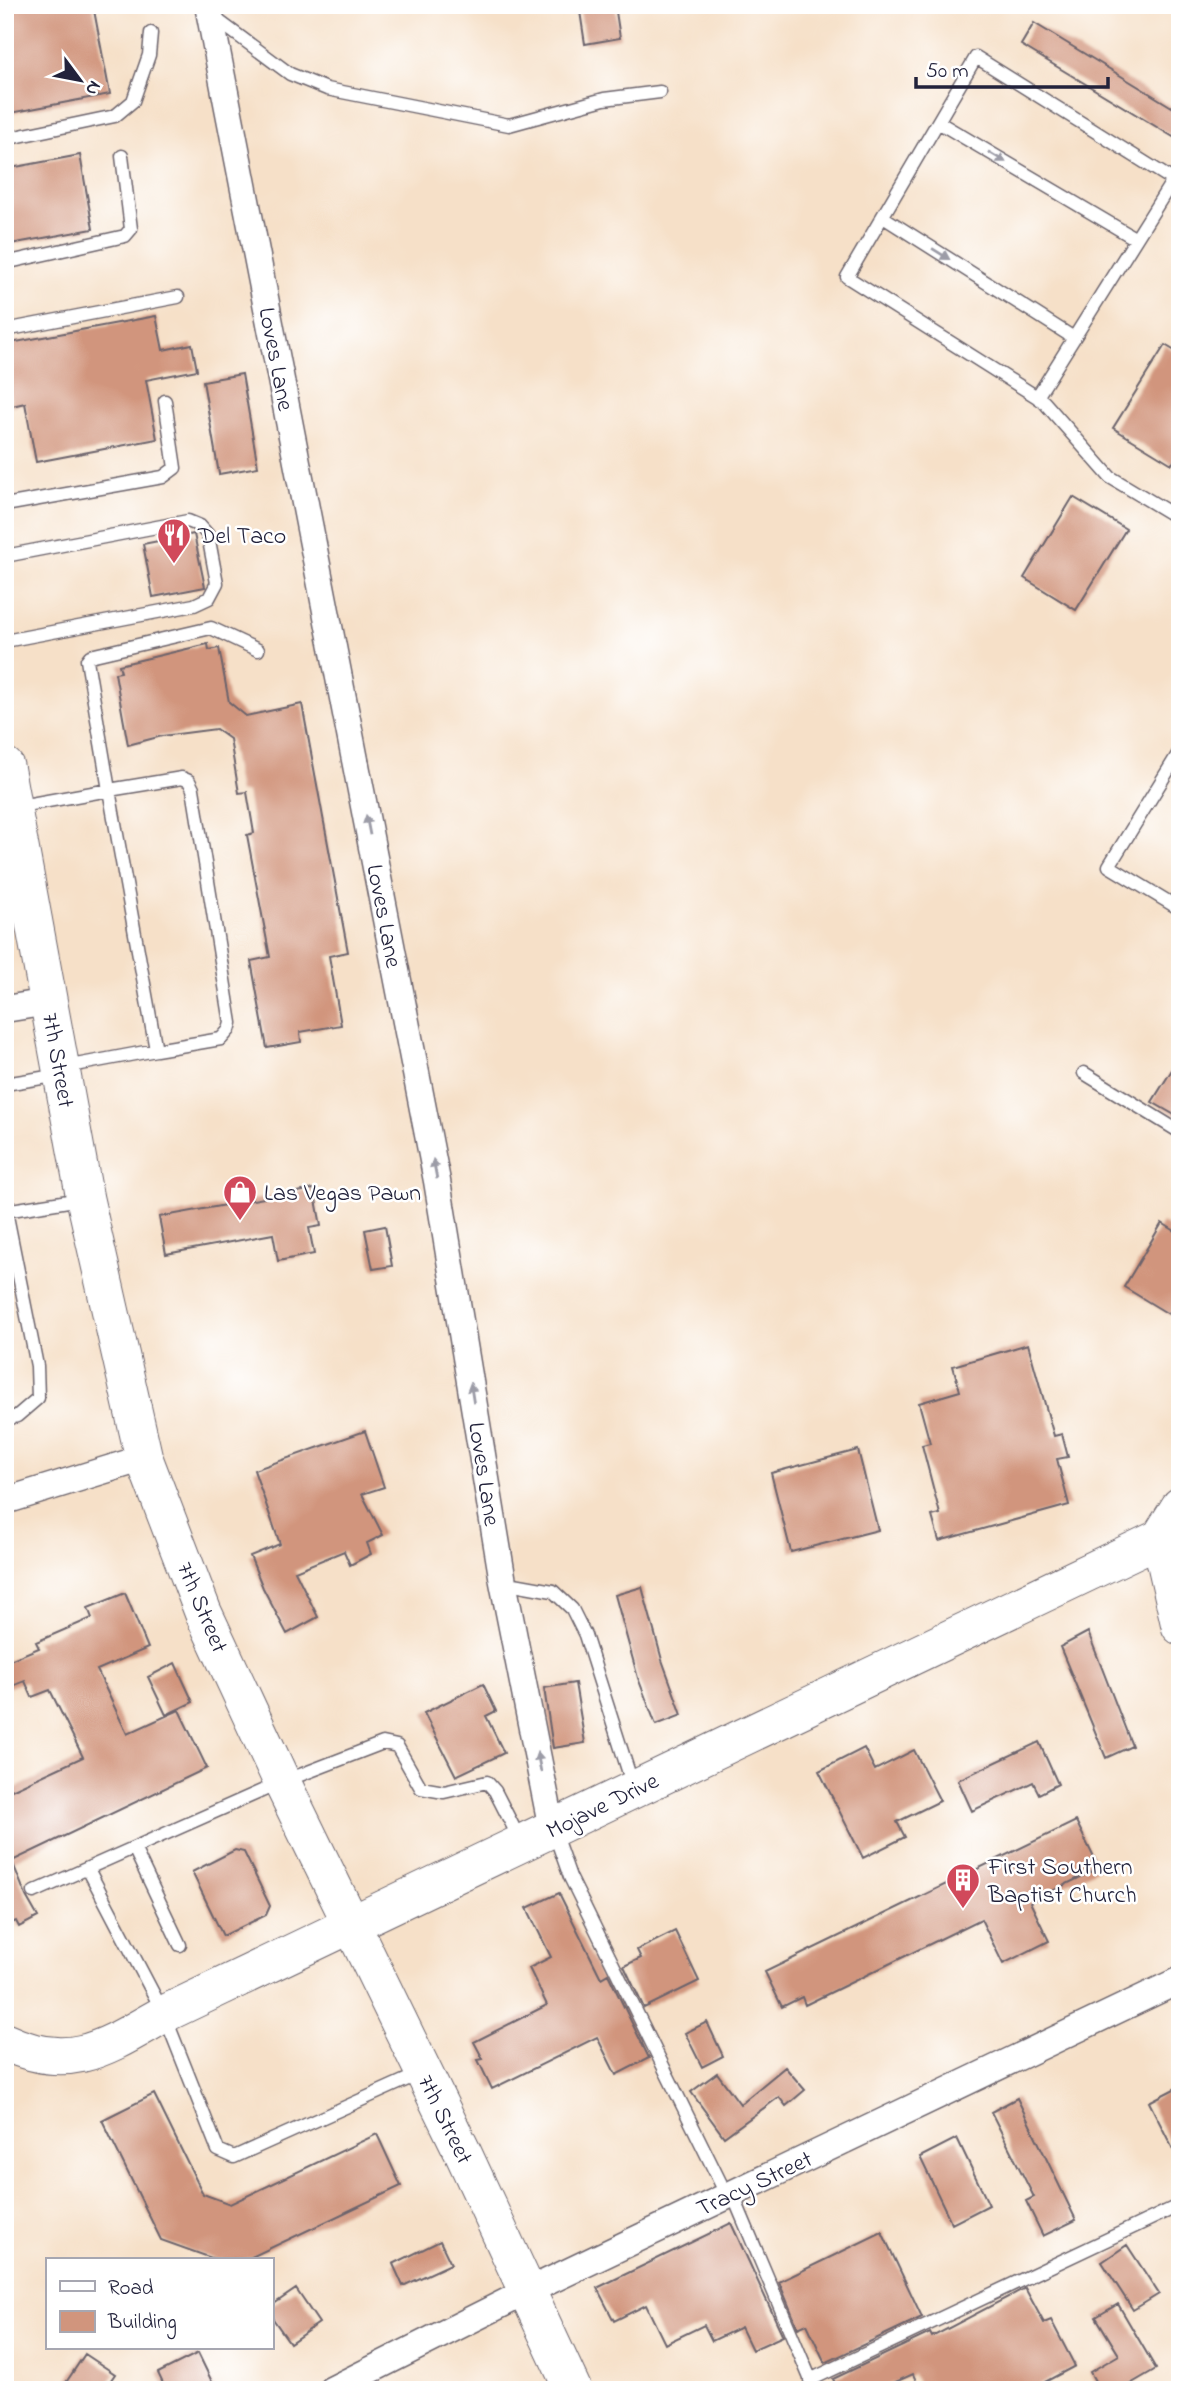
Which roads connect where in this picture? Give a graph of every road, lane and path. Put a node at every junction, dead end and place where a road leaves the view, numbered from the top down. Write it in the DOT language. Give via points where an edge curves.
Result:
graph roads {
  1 [pos="209,9"];
  2 [pos="151,33"];
  3 [pos="660,92"];
  4 [pos="938,122"];
  5 [pos="5,139"];
  6 [pos="122,156"];
  7 [pos="883,217"];
  8 [pos="1136,239"];
  9 [pos="5,263"];
  10 [pos="178,297"];
  11 [pos="5,330"];
  12 [pos="1074,338"];
  13 [pos="1037,397"];
  14 [pos="165,401"];
  15 [pos="5,505"];
  16 [pos="1180,519"];
  17 [pos="5,556"];
  18 [pos="5,641"];
  19 [pos="258,650"];
  20 [pos="1180,751"];
  21 [pos="5,766"];
  22 [pos="109,790"];
  23 [pos="9,808"];
  24 [pos="1180,909"];
  25 [pos="48,1002"];
  26 [pos="5,1009"];
  27 [pos="156,1051"];
  28 [pos="61,1071"];
  29 [pos="1084,1073"];
  30 [pos="5,1084"];
  31 [pos="1180,1132"];
  32 [pos="5,1135"];
  33 [pos="5,1164"];
  34 [pos="85,1199"];
  35 [pos="6,1211"];
  36 [pos="5,1420"];
  37 [pos="144,1458"];
  38 [pos="5,1501"];
  39 [pos="1180,1506"];
  40 [pos="1160,1538"];
  41 [pos="503,1582"];
  42 [pos="1180,1626"];
  43 [pos="282,1782"];
  44 [pos="634,1789"];
  45 [pos="537,1836"];
  46 [pos="134,1848"];
  47 [pos="88,1869"];
  48 [pos="34,1892"];
  49 [pos="353,1923"];
  50 [pos="180,1945"];
  51 [pos="1180,1980"];
  52 [pos="164,2014"];
  53 [pos="5,2042"];
  54 [pos="423,2073"];
  55 [pos="730,2195"];
  56 [pos="1180,2205"];
  57 [pos="526,2291"];
  58 [pos="813,2385"];
  59 [pos="331,2390"];
  60 [pos="573,2390"];
  1 -- 3 [label="lane" via="290,74 327,89 509,125 604,99"];
  41 -- 1 [label="street, Loves Lane, one-way" via="437,1181"];
  2 -- 5 [label="lane" via="149,55 133,101 116,116"];
  4 -- 7 [label="lane"];
  4 -- 8 [label="lane, one-way"];
  4 -- 8 [label="lane" via="976,57 1173,180"];
  6 -- 9 [label="lane" via="131,229 125,236"];
  7 -- 12 [label="lane, one-way"];
  7 -- 13 [label="lane" via="847,278"];
  8 -- 12 [label="lane"];
  10 -- 11 [label="lane"];
  12 -- 13 [label="lane"];
  13 -- 16 [label="lane" via="1110,477"];
  14 -- 15 [label="lane" via="175,468 163,477"];
  17 -- 18 [label="lane" via="188,521 208,535 216,583 209,598 194,605"];
  19 -- 22 [label="lane" via="211,628 90,656 87,660"];
  20 -- 24 [label="lane" via="1109,866"];
  21 -- 23 [label="main road, 7th Street"];
  22 -- 23 [label="lane"];
  22 -- 27 [label="lane"];
  22 -- 27 [label="lane" via="182,778 193,789 231,1023 221,1039"];
  23 -- 25 [label="main road, 7th Street"];
  25 -- 26 [label="street"];
  25 -- 28 [label="main road, 7th Street"];
  27 -- 28 [label="lane"];
  28 -- 30 [label="lane"];
  28 -- 34 [label="main road, 7th Street"];
  29 -- 31 [label="lane"];
  32 -- 33 [label="lane"];
  34 -- 35 [label="lane"];
  34 -- 37 [label="main road, 7th Street"];
  35 -- 36 [label="lane" via="37,1366 38,1398"];
  37 -- 38 [label="street"];
  37 -- 43 [label="main road, 7th Street" via="203,1612"];
  39 -- 40 [label="main road"];
  40 -- 42 [label="main road"];
  40 -- 44 [label="main road, Mojave Drive"];
  41 -- 44 [label="lane" via="553,1591 572,1609 585,1635"];
  45 -- 41 [label="street, Loves Lane, one-way"];
  43 -- 45 [label="lane" via="383,1743 397,1746 421,1788 444,1792 487,1782"];
  43 -- 46 [label="lane"];
  43 -- 49 [label="main road, 7th Street"];
  44 -- 45 [label="main road, Mojave Drive"];
  45 -- 49 [label="main road, Mojave Drive"];
  45 -- 55 [label="lane" via="570,1877"];
  46 -- 47 [label="lane"];
  46 -- 50 [label="lane"];
  47 -- 48 [label="lane"];
  47 -- 52 [label="lane"];
  49 -- 52 [label="main road, Mojave Drive"];
  49 -- 54 [label="main road, 7th Street"];
  51 -- 55 [label="street, Tracy Street"];
  52 -- 53 [label="main road, Mojave Drive" via="111,2044 78,2055 48,2056"];
  52 -- 54 [label="lane" via="218,2150 234,2157"];
  54 -- 57 [label="main road, 7th Street"];
  55 -- 57 [label="street, Tracy Street"];
  55 -- 58 [label="lane"];
  56 -- 58 [label="lane"];
  57 -- 59 [label="street, Tracy Street"];
  57 -- 60 [label="main road, 7th Street"];
}
